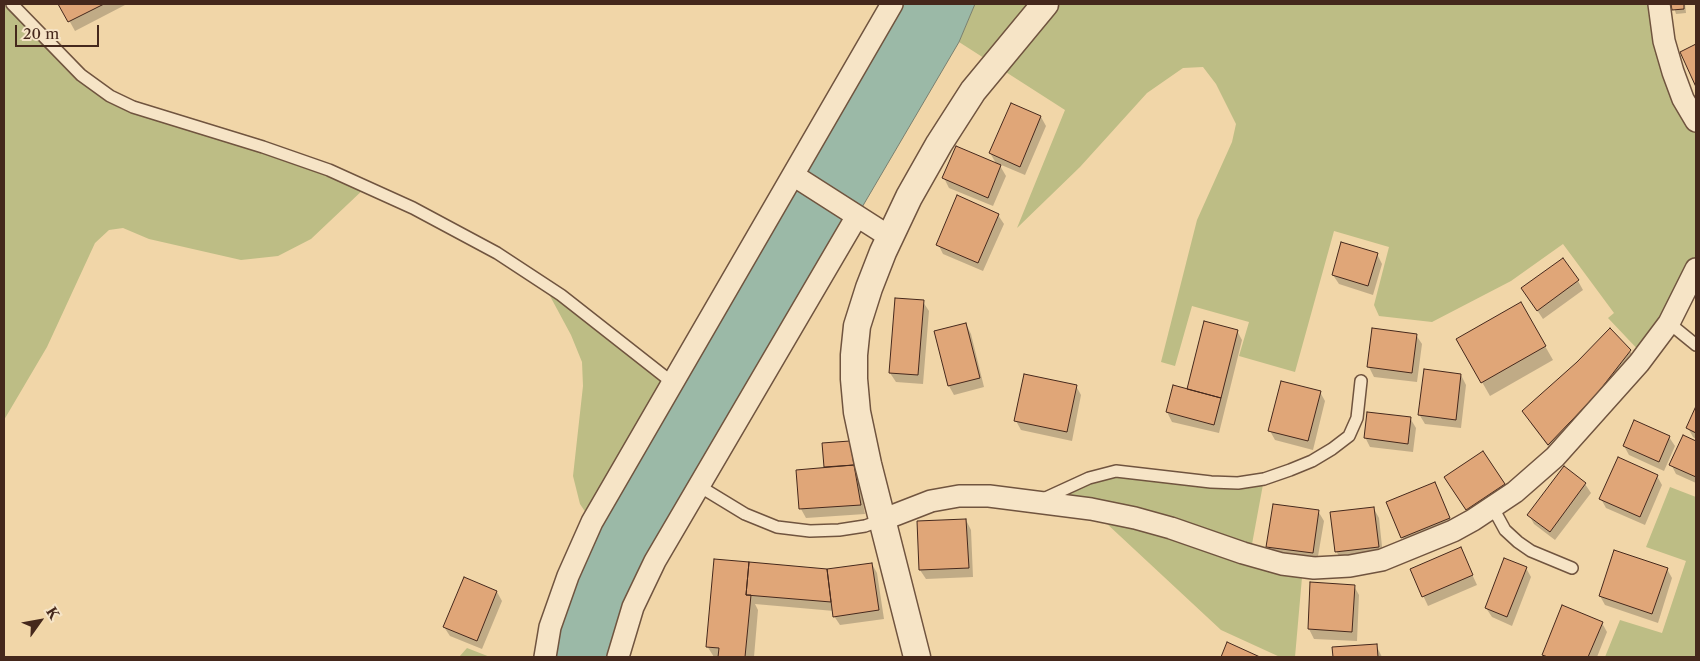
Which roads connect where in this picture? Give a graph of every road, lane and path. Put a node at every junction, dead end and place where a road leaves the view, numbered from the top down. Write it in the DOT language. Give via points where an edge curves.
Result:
graph roads {
  1 [pos="12,4"];
  2 [pos="892,4"];
  3 [pos="1045,4"];
  4 [pos="1658,4"];
  5 [pos="1696,121"];
  6 [pos="801,180"];
  7 [pos="850,211"];
  8 [pos="890,237"];
  9 [pos="1696,269"];
  10 [pos="1669,323"];
  11 [pos="1696,345"];
  12 [pos="1361,381"];
  13 [pos="673,383"];
  14 [pos="699,486"];
  15 [pos="1038,502"];
  16 [pos="1493,508"];
  17 [pos="882,520"];
  18 [pos="1572,568"];
  19 [pos="545,657"];
  20 [pos="618,657"];
  21 [pos="917,657"];
  1 -- 13 [label="lane" via="81,76 110,96 133,107 329,170 413,208 498,252 561,295"];
  2 -- 6 [label="street"];
  3 -- 8 [label="street" via="973,91 909,196"];
  4 -- 5 [label="street" via="1673,72"];
  6 -- 7 [label="street"];
  6 -- 13 [label="street"];
  7 -- 8 [label="street"];
  7 -- 14 [label="street"];
  8 -- 17 [label="street" via="866,298 854,355 857,412"];
  9 -- 10 [label="street"];
  10 -- 11 [label="lane"];
  10 -- 16 [label="street" via="1555,457"];
  12 -- 15 [label="lane" via="1356,418 1349,436 1312,461 1290,470 1238,483 1116,471 1089,478"];
  13 -- 19 [label="street" via="592,522 550,627"];
  14 -- 17 [label="lane" via="745,514 777,526 810,531 839,530"];
  14 -- 20 [label="street" via="651,568 633,607"];
  15 -- 16 [label="street" via="1135,518 1282,564 1314,568 1382,560 1453,531"];
  15 -- 17 [label="street" via="958,496 931,501"];
  16 -- 18 [label="lane" via="1505,530 1518,542"];
  17 -- 21 [label="street"];
}
